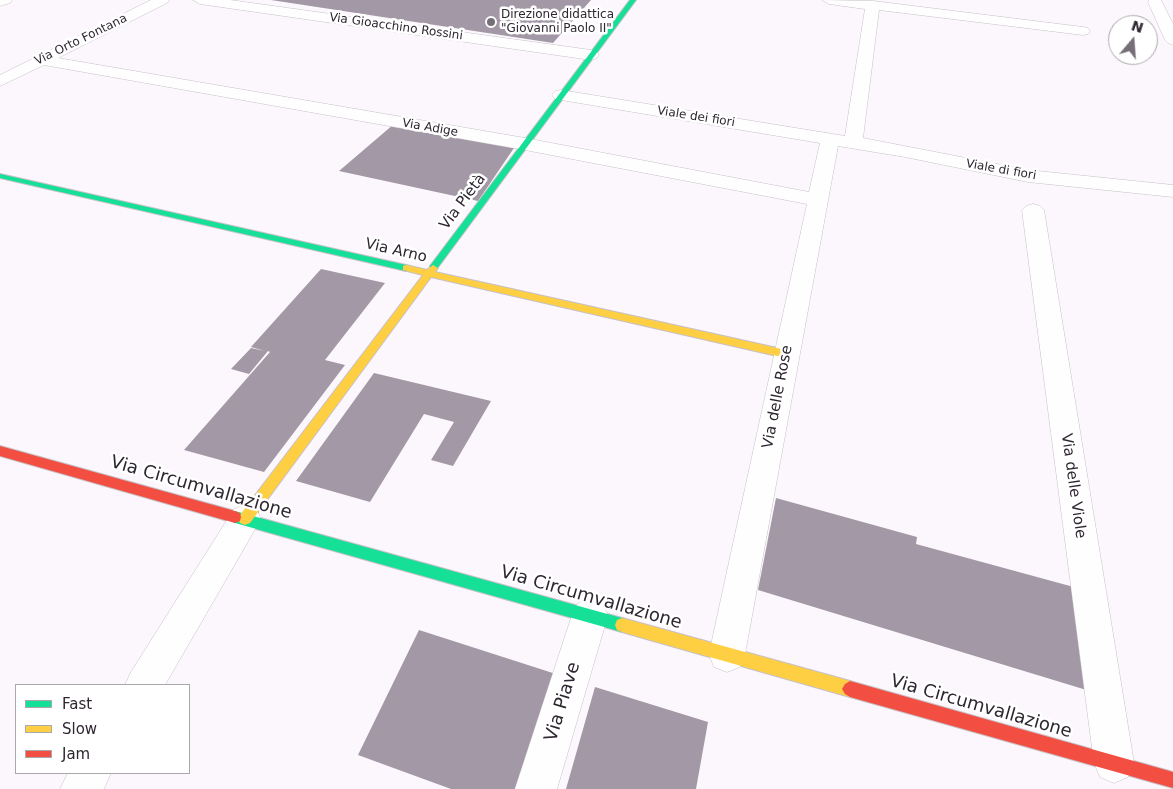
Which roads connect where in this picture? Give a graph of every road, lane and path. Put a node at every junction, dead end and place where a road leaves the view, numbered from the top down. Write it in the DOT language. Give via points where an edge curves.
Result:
graph roads {
  1 [pos="5,0"];
  2 [pos="162,0"];
  3 [pos="200,0"];
  4 [pos="634,0"];
  5 [pos="829,0"];
  6 [pos="0,2"];
  7 [pos="1155,2"];
  8 [pos="874,5"];
  9 [pos="1083,31"];
  10 [pos="1173,40"];
  11 [pos="591,55"];
  12 [pos="41,60"];
  13 [pos="0,81"];
  14 [pos="561,95"];
  15 [pos="841,141"];
  16 [pos="525,144"];
  17 [pos="0,176"];
  18 [pos="1173,191"];
  19 [pos="818,200"];
  20 [pos="1033,210"];
  21 [pos="428,273"];
  22 [pos="786,354"];
  23 [pos="0,451"];
  24 [pos="245,519"];
  25 [pos="590,615"];
  26 [pos="727,654"];
  27 [pos="145,684"];
  28 [pos="1114,762"];
  29 [pos="89,774"];
  30 [pos="1173,780"];
  31 [pos="81,789"];
  32 [pos="536,789"];
  1 -- 6 [label="street"];
  2 -- 12 [label="street, Via Orto Fontana"];
  3 -- 11 [label="street, Via Gioacchino Rossini"];
  4 -- 11 [label="street, Via Pietà"];
  5 -- 8 [label="street"];
  7 -- 10 [label="street"];
  8 -- 9 [label="street"];
  8 -- 15 [label="street, Via delle Rose"];
  11 -- 14 [label="street, Via Pietà"];
  12 -- 13 [label="street, Via Orto Fontana"];
  12 -- 16 [label="street, Via Adige"];
  14 -- 15 [label="street, Viale dei fiori"];
  14 -- 16 [label="street, Via Pietà"];
  15 -- 18 [label="street, Viale di fiori" via="1028,176"];
  15 -- 19 [label="street, Via delle Rose"];
  16 -- 19 [label="street, Via Adige"];
  16 -- 21 [label="street, Via Pietà"];
  17 -- 21 [label="street, Via Arno"];
  19 -- 22 [label="street, Via delle Rose"];
  20 -- 28 [label="street, Via delle Viole"];
  21 -- 22 [label="street, Via Arno"];
  21 -- 24 [label="street, Via Pietà"];
  22 -- 26 [label="street, Via delle Rose"];
  23 -- 24 [label="street, Via Circumvallazione"];
  24 -- 25 [label="street, Via Circumvallazione"];
  24 -- 27 [label="street"];
  25 -- 26 [label="street, Via Circumvallazione"];
  25 -- 32 [label="street, Via Piave"];
  26 -- 28 [label="street, Via Circumvallazione"];
  28 -- 30 [label="street, Via Circumvallazione"];
  29 -- 31 [label="street"];
}
